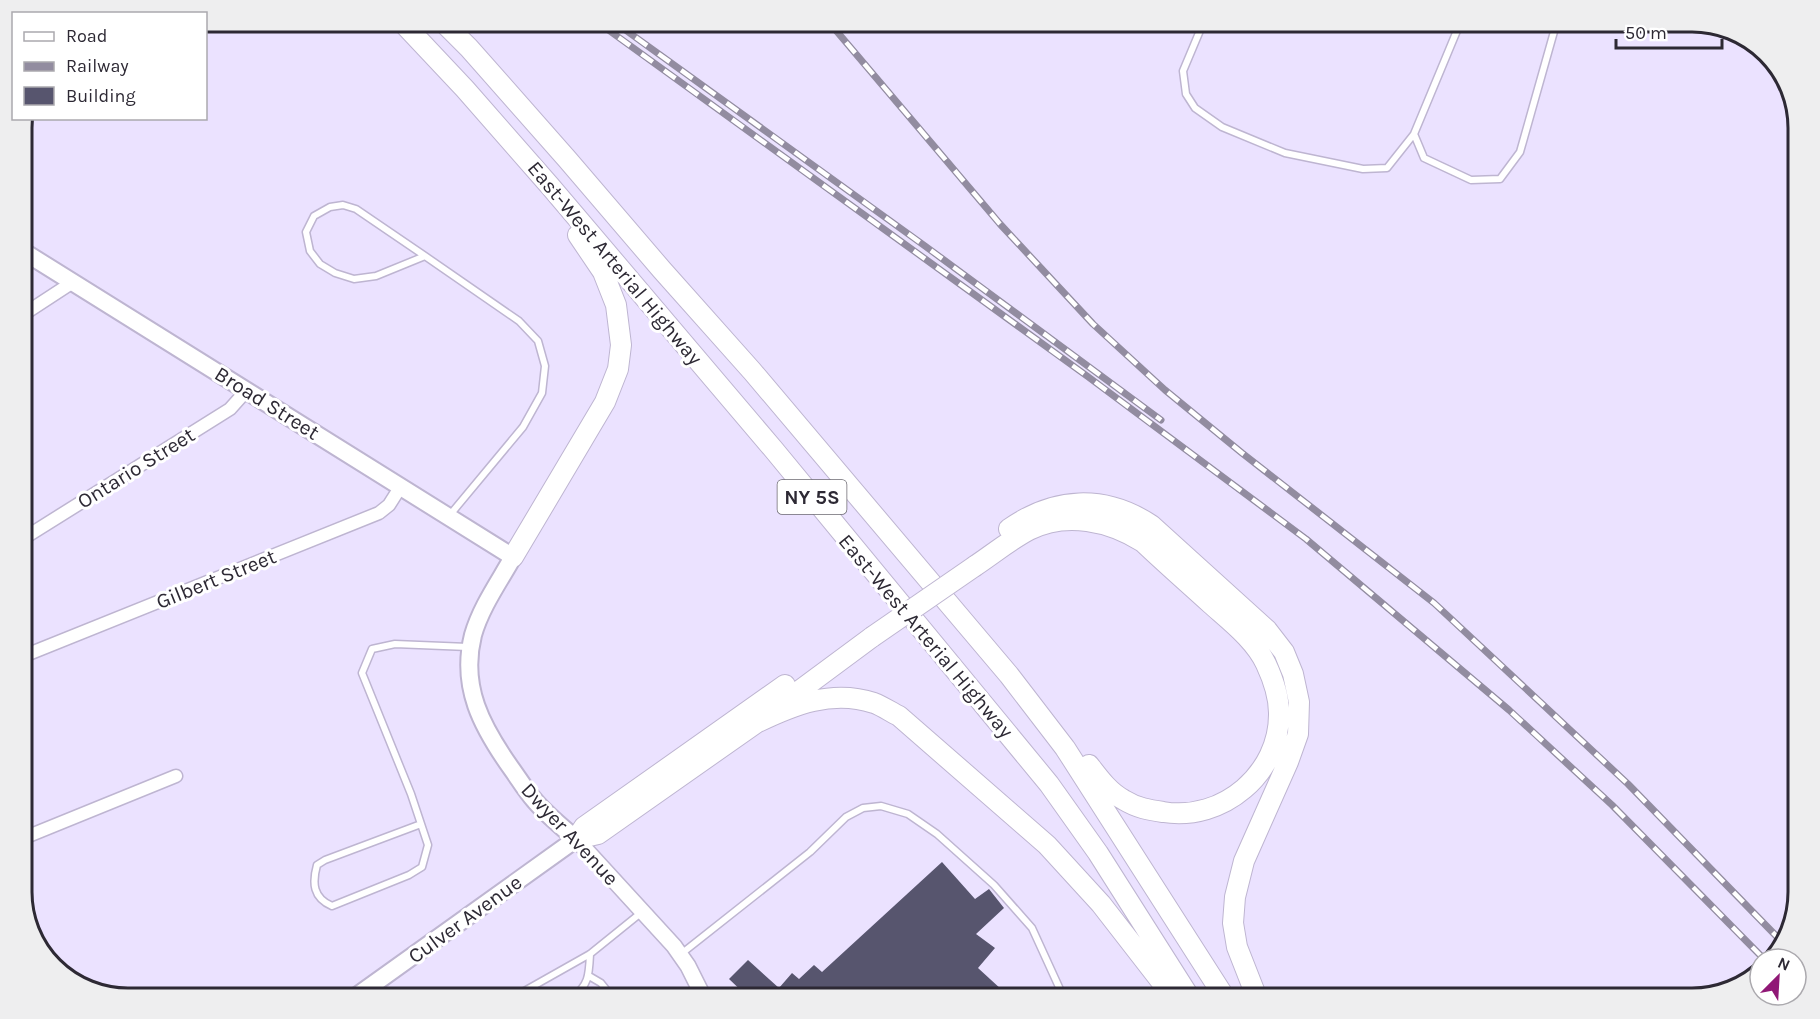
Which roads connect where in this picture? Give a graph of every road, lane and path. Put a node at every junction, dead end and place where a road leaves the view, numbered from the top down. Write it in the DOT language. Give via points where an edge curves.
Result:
graph roads {
  1 [pos="411,32"];
  2 [pos="453,32"];
  3 [pos="1199,32"];
  4 [pos="1456,32"];
  5 [pos="1554,32"];
  6 [pos="1414,134"];
  7 [pos="550,186"];
  8 [pos="424,256"];
  9 [pos="32,257"];
  10 [pos="73,282"];
  11 [pos="32,309"];
  12 [pos="247,390"];
  13 [pos="400,486"];
  14 [pos="448,516"];
  15 [pos="32,533"];
  16 [pos="513,557"];
  17 [pos="971,562"];
  18 [pos="869,632"];
  19 [pos="472,647"];
  20 [pos="32,653"];
  21 [pos="1031,704"];
  22 [pos="756,723"];
  23 [pos="176,776"];
  24 [pos="421,824"];
  25 [pos="32,835"];
  26 [pos="576,839"];
  27 [pos="643,912"];
  28 [pos="590,954"];
  29 [pos="680,954"];
  30 [pos="589,976"];
  31 [pos="368,988"];
  32 [pos="530,988"];
  33 [pos="584,988"];
  34 [pos="605,988"];
  35 [pos="699,988"];
  36 [pos="1059,988"];
  37 [pos="1166,988"];
  38 [pos="1184,988"];
  39 [pos="1219,988"];
  40 [pos="1253,988"];
  1 -- 7 [label="main road, East-West Arterial Highway / NY 5S"];
  2 -- 21 [label="main road, East-West Arterial Highway / NY 5S" via="752,371"];
  3 -- 6 [label="lane" via="1183,71 1186,94 1195,108 1222,127 1285,153 1363,169 1387,168"];
  4 -- 6 [label="lane"];
  5 -- 6 [label="lane" via="1520,152 1500,179 1471,180 1424,158"];
  7 -- 16 [label="main road" via="603,272 616,305 621,345 618,369 606,402"];
  7 -- 38 [label="main road, East-West Arterial Highway / NY 5S" via="1049,784"];
  8 -- 8 [label="lane" via="356,209 343,205 314,216 306,232 310,251 320,264 354,279 376,276"];
  8 -- 14 [label="lane" via="519,321 538,341 545,366 542,393 524,427"];
  9 -- 10 [label="main road, Broad Street"];
  10 -- 11 [label="street"];
  10 -- 12 [label="main road, Broad Street"];
  12 -- 13 [label="main road, Broad Street"];
  12 -- 15 [label="street, Ontario Street" via="230,410"];
  13 -- 14 [label="main road, Broad Street"];
  13 -- 20 [label="street, Gilbert Street" via="379,513"];
  14 -- 16 [label="main road, Broad Street"];
  16 -- 19 [label="main road, Dwyer Avenue" via="482,611"];
  17 -- 18 [label="main road, bridge"];
  17 -- 21 [label="main road" via="1030,530 1052,523 1077,519 1130,534 1255,647 1275,684 1280,711 1268,759 1255,779 1219,806 1197,813 1172,814 1140,808 1107,788 1068,740"];
  17 -- 40 [label="main road" via="1019,521 1037,512 1085,502 1110,506 1150,525 1267,630 1284,652 1299,702 1298,734 1244,861 1235,897 1233,923 1237,947"];
  18 -- 22 [label="main road"];
  18 -- 26 [label="main road" via="584,827"];
  19 -- 24 [label="lane" via="395,644 372,649 362,674"];
  19 -- 26 [label="main road, Dwyer Avenue" via="470,683 479,716 493,742 535,801"];
  21 -- 39 [label="main road, East-West Arterial Highway / NY 5S" via="1065,748"];
  22 -- 26 [label="main road" via="598,834"];
  22 -- 37 [label="main road" via="813,700 844,698 874,703 899,716 1047,846 1101,904"];
  23 -- 25 [label="street"];
  24 -- 24 [label="lane" via="428,846 422,867 332,906 317,895 317,865"];
  26 -- 27 [label="street, Dwyer Avenue"];
  26 -- 31 [label="main road, Culver Avenue"];
  27 -- 28 [label="lane"];
  27 -- 29 [label="street, Dwyer Avenue"];
  28 -- 30 [label="lane"];
  28 -- 32 [label="lane"];
  29 -- 35 [label="street, Dwyer Avenue"];
  29 -- 36 [label="lane" via="810,852 846,818 863,808 881,807 908,814 927,827 994,885 1032,928"];
  30 -- 33 [label="lane"];
  30 -- 34 [label="lane"];
}
